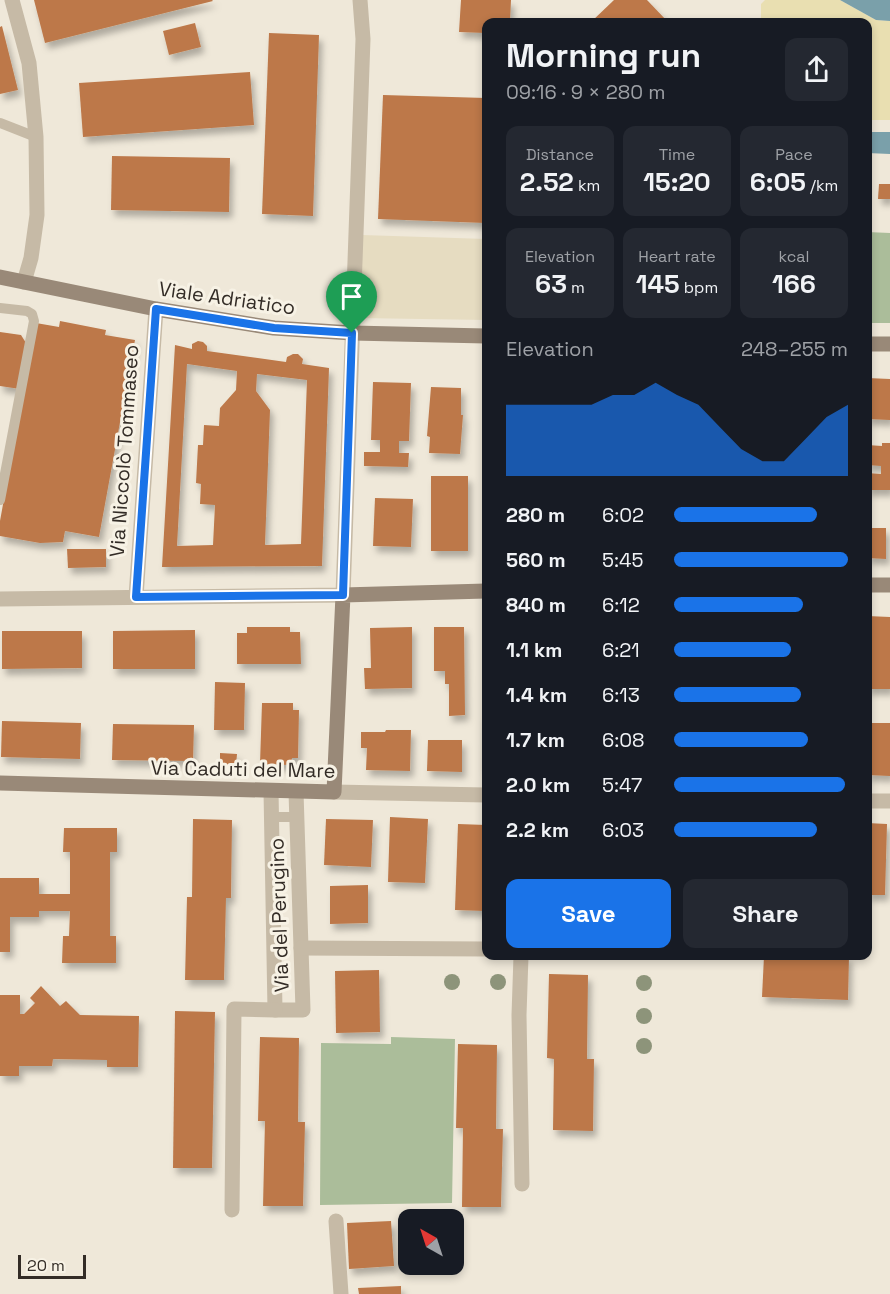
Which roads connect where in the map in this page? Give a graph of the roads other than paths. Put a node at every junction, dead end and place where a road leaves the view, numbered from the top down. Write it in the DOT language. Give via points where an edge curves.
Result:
graph roads {
  1 [pos="12,0"];
  2 [pos="360,0"];
  3 [pos="0,123"];
  4 [pos="36,137"];
  5 [pos="0,277"];
  6 [pos="24,282"];
  7 [pos="0,308"];
  8 [pos="156,309"];
  9 [pos="352,333"];
  10 [pos="482,336"];
  11 [pos="872,344"];
  12 [pos="890,344"];
  13 [pos="0,500"];
  14 [pos="872,585"];
  15 [pos="890,585"];
  16 [pos="482,591"];
  17 [pos="343,595"];
  18 [pos="136,597"];
  19 [pos="0,598"];
  20 [pos="0,783"];
  21 [pos="271,791"];
  22 [pos="296,792"];
  23 [pos="333,792"];
  24 [pos="482,795"];
  25 [pos="872,801"];
  26 [pos="890,801"];
  27 [pos="270,817"];
  28 [pos="296,817"];
  29 [pos="301,948"];
  30 [pos="482,949"];
  31 [pos="521,960"];
  32 [pos="275,1010"];
  33 [pos="522,1184"];
  34 [pos="232,1210"];
  35 [pos="336,1221"];
  36 [pos="342,1294"];
  1 -- 4 [label="street" via="29,63"];
  2 -- 9 [label="street" via="363,39"];
  3 -- 4 [label="lane"];
  4 -- 6 [label="street" via="37,215"];
  5 -- 6 [label="street, Viale Adriatico"];
  6 -- 8 [label="street, Viale Adriatico"];
  7 -- 13 [label="lane" via="27,311 34,321"];
  8 -- 9 [label="street, Viale Adriatico" via="274,328"];
  8 -- 18 [label="street, Via Niccolò Tommaseo"];
  9 -- 10 [label="street, Viale Adriatico"];
  9 -- 17 [label="street"];
  11 -- 12 [label="street"];
  14 -- 15 [label="street"];
  16 -- 17 [label="street"];
  17 -- 18 [label="street"];
  17 -- 23 [label="street"];
  18 -- 19 [label="street"];
  20 -- 21 [label="street, Via Caduti del Mare"];
  21 -- 22 [label="street, Via Caduti del Mare"];
  21 -- 27 [label="street, Via del Perugino"];
  22 -- 23 [label="street, Via Caduti del Mare"];
  22 -- 28 [label="street, Via del Perugino"];
  23 -- 24 [label="street, Via Caduti del Mare"];
  25 -- 26 [label="street"];
  27 -- 28 [label="lane"];
  27 -- 32 [label="street, Via del Perugino"];
  28 -- 29 [label="street, Via del Perugino"];
  29 -- 30 [label="street"];
  29 -- 32 [label="street, Via del Perugino" via="303,1010"];
  31 -- 33 [label="street"];
  32 -- 34 [label="street, Via del Perugino" via="234,1009"];
  35 -- 36 [label="street"];
}
